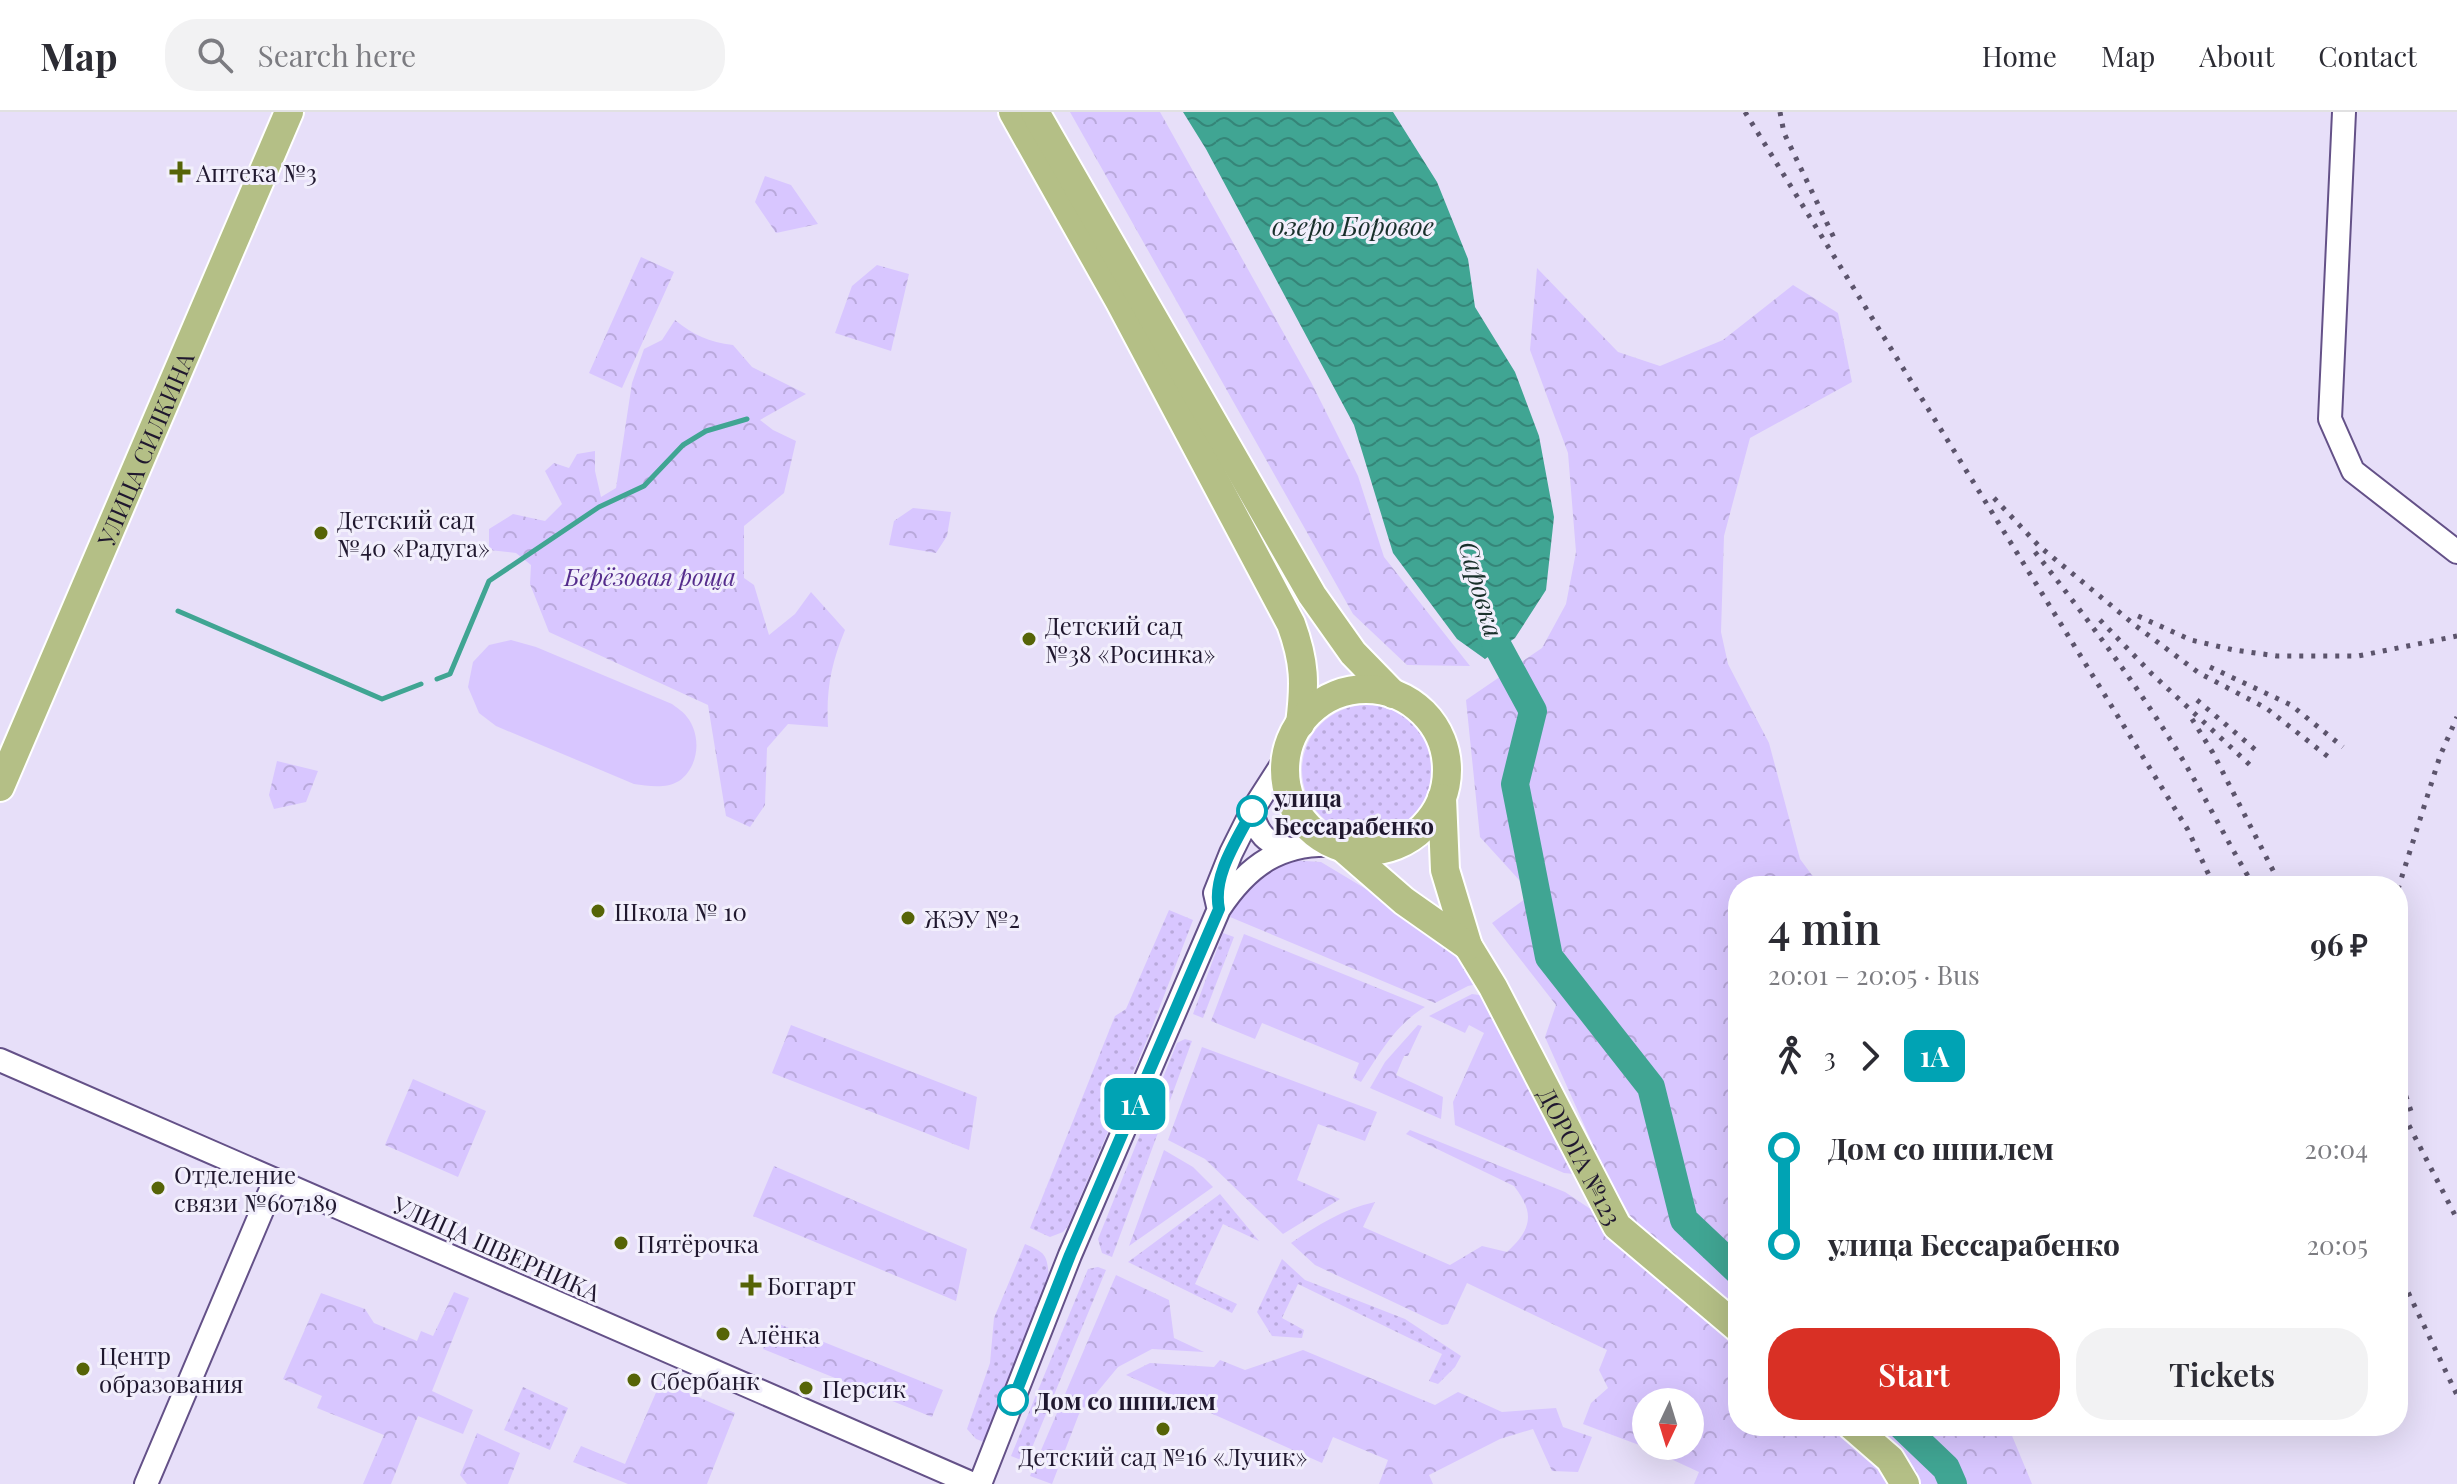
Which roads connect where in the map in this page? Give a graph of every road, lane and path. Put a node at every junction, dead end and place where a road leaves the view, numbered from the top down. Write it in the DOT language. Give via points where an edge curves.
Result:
graph roads {
  1 [pos="289,112"];
  2 [pos="1013,112"];
  3 [pos="1035,112"];
  4 [pos="2344,112"];
  5 [pos="2457,552"];
  6 [pos="1393,694"];
  7 [pos="1300,724"];
  8 [pos="1286,758"];
  9 [pos="0,787"];
  10 [pos="1442,798"];
  11 [pos="1252,811"];
  12 [pos="1339,847"];
  13 [pos="1289,849"];
  14 [pos="1219,909"];
  15 [pos="1468,946"];
  16 [pos="0,1060"];
  17 [pos="275,1180"];
  18 [pos="1728,1320"];
  19 [pos="1864,1436"];
  20 [pos="146,1484"];
  21 [pos="973,1484"];
  22 [pos="980,1484"];
  23 [pos="1905,1484"];
  1 -- 9 [label="main road, УЛИЦА СИЛКИНА"];
  2 -- 7 [label="main road" via="1291,624 1302,654"];
  3 -- 6 [label="main road" via="1312,595 1353,653"];
  4 -- 5 [label="street" via="2330,419 2353,471"];
  6 -- 7 [label="main road" via="1372,690 1332,697"];
  6 -- 10 [label="main road" via="1416,707 1436,730 1447,763"];
  7 -- 8 [label="main road"];
  8 -- 11 [label="street"];
  8 -- 12 [label="main road" via="1286,785 1295,810 1312,831"];
  10 -- 12 [label="main road" via="1424,827 1402,842 1378,850"];
  10 -- 15 [label="main road, ДОРОГА №123" via="1445,870"];
  11 -- 13 [label="street" via="1261,836"];
  11 -- 14 [label="street" via="1215,893"];
  12 -- 13 [label="street"];
  12 -- 15 [label="main road, ДОРОГА №123"];
  13 -- 14 [label="street" via="1263,861 1235,885"];
  14 -- 22 [label="street" via="1070,1255"];
  15 -- 18 [label="main road, ДОРОГА №123" via="1617,1226"];
  16 -- 17 [label="street, УЛИЦА ШВЕРНИКА"];
  17 -- 20 [label="street"];
  17 -- 21 [label="street, УЛИЦА ШВЕРНИКА"];
  19 -- 23 [label="main road" via="1890,1459"];
}
